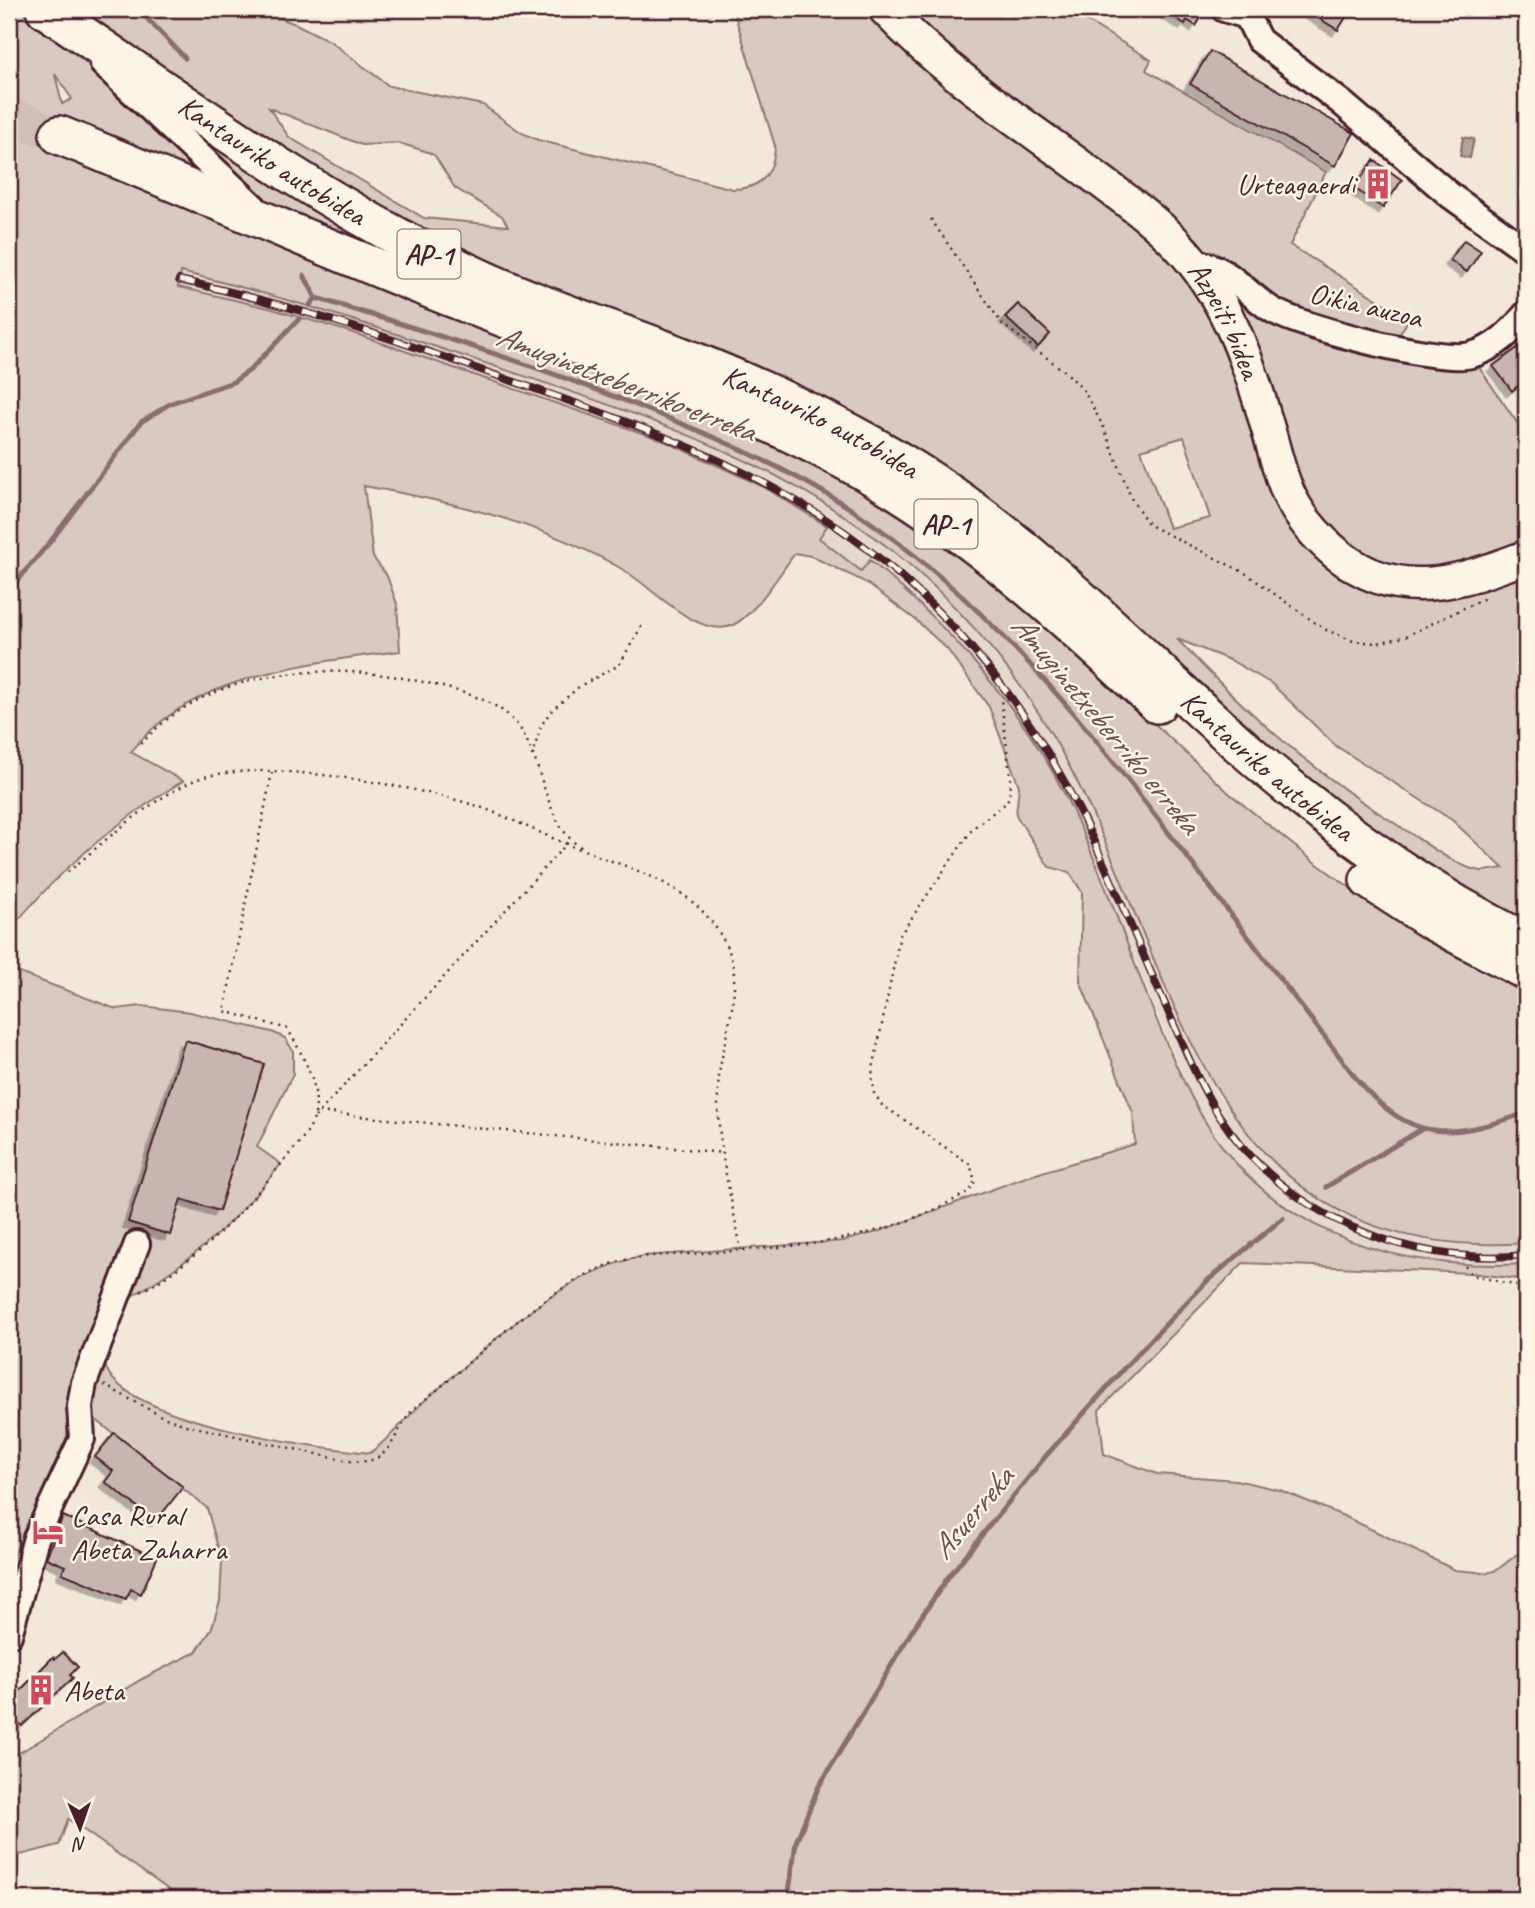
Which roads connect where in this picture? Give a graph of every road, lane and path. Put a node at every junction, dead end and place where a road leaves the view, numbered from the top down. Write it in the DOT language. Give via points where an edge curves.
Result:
graph roads {
  1 [pos="43,9"];
  2 [pos="885,9"];
  3 [pos="1242,11"];
  4 [pos="59,135"];
  5 [pos="931,219"];
  6 [pos="277,225"];
  7 [pos="1526,250"];
  8 [pos="1193,263"];
  9 [pos="1526,314"];
  10 [pos="1526,557"];
  11 [pos="1492,570"];
  12 [pos="644,622"];
  13 [pos="1001,699"];
  14 [pos="141,744"];
  15 [pos="532,756"];
  16 [pos="272,772"];
  17 [pos="571,839"];
  18 [pos="566,844"];
  19 [pos="595,855"];
  20 [pos="68,872"];
  21 [pos="1526,942"];
  22 [pos="1526,971"];
  23 [pos="319,1112"];
  24 [pos="314,1117"];
  25 [pos="724,1153"];
  26 [pos="137,1244"];
  27 [pos="741,1250"];
  28 [pos="1465,1265"];
  29 [pos="1526,1288"];
  30 [pos="113,1307"];
  31 [pos="88,1373"];
  32 [pos="9,1635"];
  1 -- 6 [label="street"];
  1 -- 21 [label="highway, Kantauriko autobidea / AP-1" via="279,168 386,232 501,287 764,391 848,432 932,482 1051,572 1314,808 1418,882"];
  2 -- 8 [label="main road, Azpeiti bidea" via="952,68 1148,217"];
  3 -- 7 [label="street" via="1259,40 1451,196"];
  4 -- 6 [label="highway, Kantauriko autobidea / AP-1"];
  5 -- 11 [label="path" via="1002,324 1084,391 1136,509 1158,530 1245,573 1331,633 1360,642 1404,637 1479,602 1492,589"];
  6 -- 22 [label="highway, Kantauriko autobidea / AP-1" via="721,401 880,481 944,522 1022,582 1244,783 1326,849 1414,909"];
  8 -- 9 [label="street, Oikia auzoa" via="1218,269 1267,307 1297,322 1451,356 1489,348"];
  8 -- 11 [label="main road, Azpeiti bidea" via="1237,336 1287,490 1316,534 1360,569 1394,583 1445,582"];
  10 -- 11 [label="main road, Azpeiti bidea"];
  12 -- 15 [label="path" via="619,665 580,685 550,712"];
  13 -- 27 [label="path" via="1009,797 973,828 904,928 894,955 871,1081 881,1105 966,1160 975,1181 970,1191 956,1199 877,1232 827,1244"];
  14 -- 15 [label="path" via="173,715 225,688 278,677 348,672 409,678 488,702 517,724"];
  15 -- 17 [label="path"];
  16 -- 18 [label="path" via="376,783 448,798"];
  16 -- 20 [label="path" via="231,771 194,781 148,808"];
  16 -- 24 [label="path" via="224,1011 288,1029 312,1076"];
  17 -- 18 [label="path"];
  17 -- 19 [label="path"];
  18 -- 19 [label="path"];
  18 -- 23 [label="path"];
  19 -- 25 [label="path" via="679,889 704,912 727,948 733,989 718,1090"];
  23 -- 24 [label="path"];
  23 -- 25 [label="path"];
  24 -- 30 [label="path" via="222,1233 173,1273"];
  25 -- 27 [label="path"];
  26 -- 30 [label="street"];
  27 -- 31 [label="path" via="630,1258 564,1287 411,1412 388,1450 369,1461 349,1461 173,1421 118,1395"];
  28 -- 29 [label="path" via="1477,1277"];
  30 -- 31 [label="street"];
  31 -- 32 [label="street" via="80,1406 82,1439 36,1538"];
}
